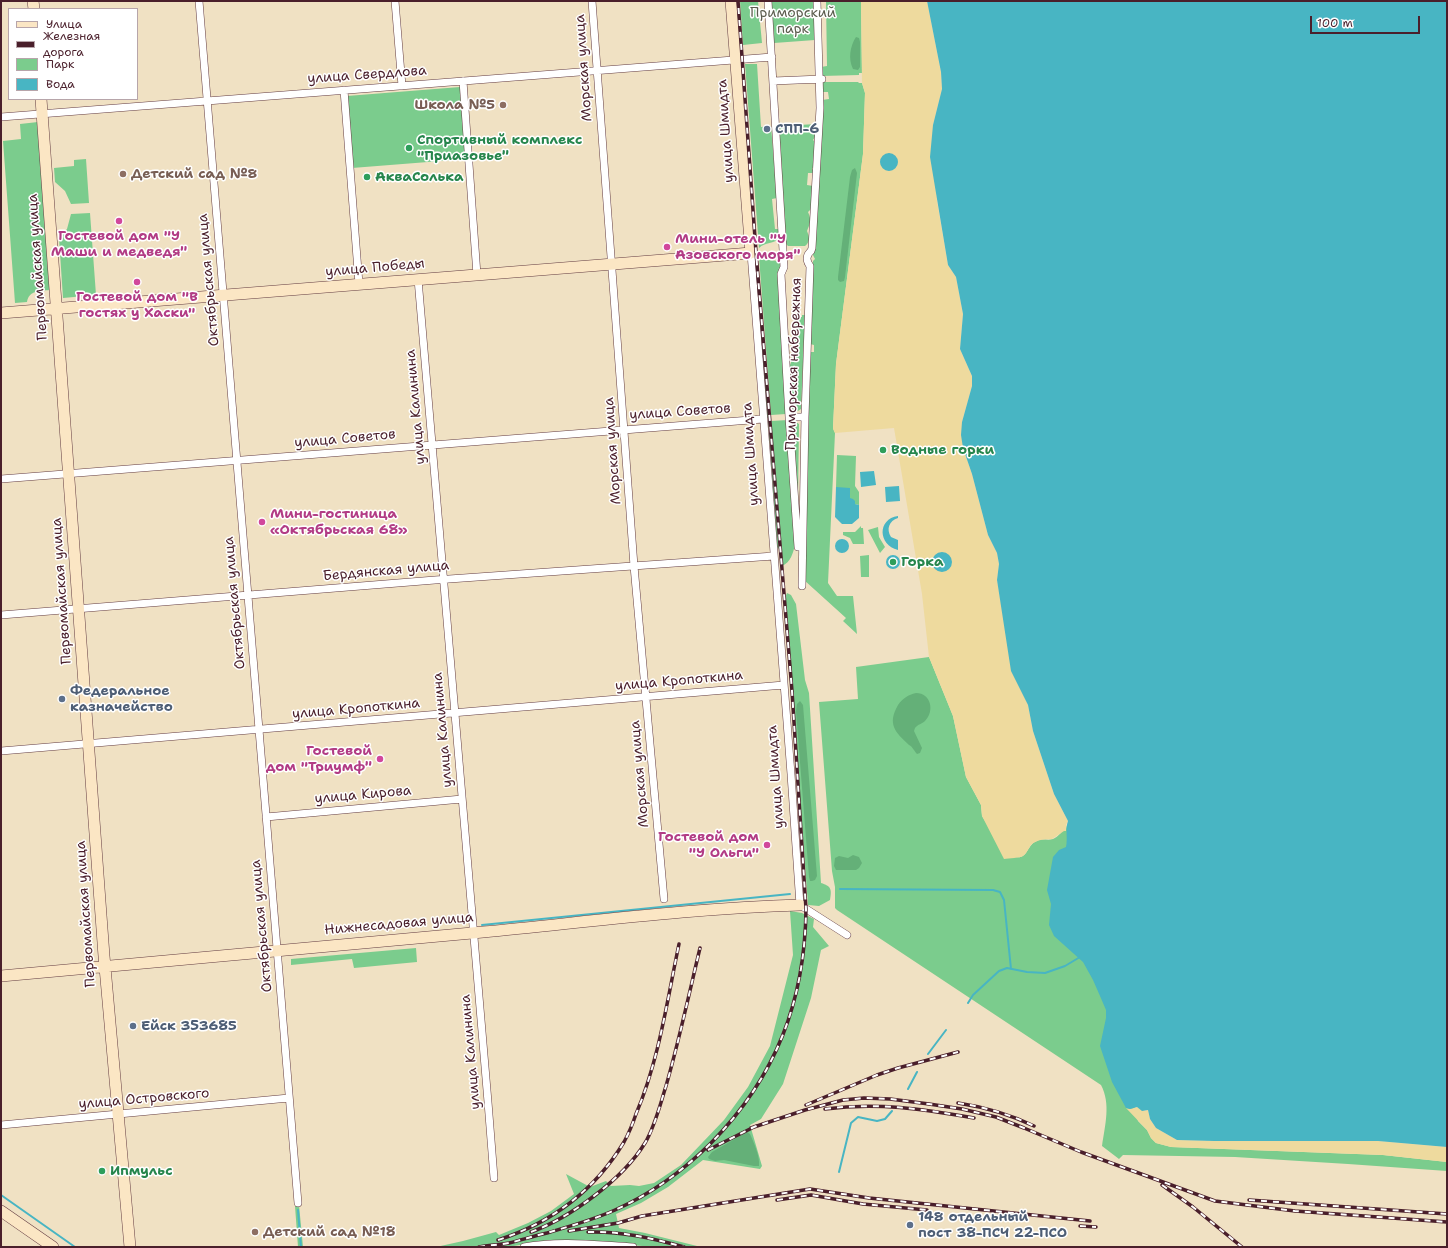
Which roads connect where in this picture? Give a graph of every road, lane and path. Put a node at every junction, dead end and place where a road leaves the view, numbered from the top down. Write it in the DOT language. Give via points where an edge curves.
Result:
graph roads {
  1 [pos="199,1"];
  2 [pos="395,1"];
  3 [pos="592,1"];
  4 [pos="731,1"];
  5 [pos="768,1"];
  6 [pos="817,1"];
  7 [pos="772,57"];
  8 [pos="736,60"];
  9 [pos="597,71"];
  10 [pos="820,79"];
  11 [pos="463,81"];
  12 [pos="774,81"];
  13 [pos="402,86"];
  14 [pos="344,90"];
  15 [pos="41,100"];
  16 [pos="207,101"];
  17 [pos="42,114"];
  18 [pos="1,117"];
  19 [pos="750,253"];
  20 [pos="612,264"];
  21 [pos="478,275"];
  22 [pos="418,279"];
  23 [pos="359,284"];
  24 [pos="223,295"];
  25 [pos="56,308"];
  26 [pos="1,313"];
  27 [pos="789,417"];
  28 [pos="805,417"];
  29 [pos="763,419"];
  30 [pos="624,429"];
  31 [pos="432,444"];
  32 [pos="237,461"];
  33 [pos="68,474"];
  34 [pos="1,479"];
  35 [pos="774,556"];
  36 [pos="634,566"];
  37 [pos="444,579"];
  38 [pos="248,595"];
  39 [pos="78,609"];
  40 [pos="1,615"];
  41 [pos="784,685"];
  42 [pos="646,697"];
  43 [pos="455,713"];
  44 [pos="259,730"];
  45 [pos="88,744"];
  46 [pos="1,751"];
  47 [pos="462,799"];
  48 [pos="266,817"];
  49 [pos="664,899"];
  50 [pos="800,905"];
  51 [pos="474,932"];
  52 [pos="847,935"];
  53 [pos="277,950"];
  54 [pos="104,966"];
  55 [pos="1,976"];
  56 [pos="289,1098"];
  57 [pos="118,1114"];
  58 [pos="1,1125"];
  59 [pos="494,1178"];
  60 [pos="298,1203"];
  61 [pos="1,1211"];
  62 [pos="53,1247"];
  63 [pos="130,1247"];
  64 [pos="524,1247"];
  65 [pos="634,1247"];
  1 -- 16 [label="street, Октябрьская улица"];
  2 -- 13 [label="street"];
  3 -- 9 [label="street, Морская улица"];
  4 -- 8 [label="street, улица Шмидта"];
  5 -- 7 [label="street"];
  6 -- 10 [label="street, Приморская набережная"];
  7 -- 8 [label="street, улица Свердлова"];
  7 -- 12 [label="street"];
  8 -- 9 [label="street, улица Свердлова"];
  8 -- 19 [label="street, улица Шмидта"];
  9 -- 11 [label="street, улица Свердлова"];
  9 -- 20 [label="street, Морская улица"];
  10 -- 12 [label="street"];
  10 -- 28 [label="street, Приморская набережная" via="816,190 811,251 807,258 810,266"];
  11 -- 13 [label="street, улица Свердлова"];
  11 -- 21 [label="street"];
  12 -- 27 [label="street"];
  13 -- 14 [label="street, улица Свердлова"];
  14 -- 16 [label="street, улица Свердлова"];
  14 -- 23 [label="street"];
  15 -- 17 [label="street, Первомайская улица"];
  16 -- 17 [label="street, улица Свердлова"];
  16 -- 24 [label="street, Октябрьская улица"];
  17 -- 18 [label="street, улица Свердлова"];
  17 -- 25 [label="street, Первомайская улица"];
  19 -- 20 [label="street, улица Победы"];
  19 -- 29 [label="street, улица Шмидта"];
  20 -- 21 [label="street, улица Победы"];
  20 -- 30 [label="street, Морская улица"];
  21 -- 22 [label="street, улица Победы"];
  22 -- 23 [label="street, улица Победы"];
  22 -- 31 [label="street, улица Калинина"];
  23 -- 24 [label="street, улица Победы"];
  24 -- 25 [label="street, улица Победы"];
  24 -- 32 [label="street, Октябрьская улица"];
  25 -- 26 [label="street, улица Победы"];
  25 -- 33 [label="street, Первомайская улица"];
  27 -- 28 [label="street"];
  27 -- 28 [label="street, Приморская набережная" via="802,586"];
  29 -- 30 [label="street, улица Советов"];
  29 -- 35 [label="street, улица Шмидта"];
  30 -- 31 [label="street, улица Советов"];
  30 -- 36 [label="street, Морская улица"];
  31 -- 32 [label="street, улица Советов"];
  31 -- 37 [label="street, улица Калинина"];
  32 -- 33 [label="street, улица Советов"];
  32 -- 38 [label="street, Октябрьская улица"];
  33 -- 34 [label="street, улица Советов"];
  33 -- 39 [label="street, Первомайская улица"];
  35 -- 36 [label="street, Бердянская улица"];
  35 -- 41 [label="street, улица Шмидта"];
  36 -- 37 [label="street, Бердянская улица"];
  36 -- 42 [label="street, Морская улица"];
  37 -- 38 [label="street, Бердянская улица"];
  37 -- 43 [label="street, улица Калинина"];
  38 -- 39 [label="street, Бердянская улица"];
  38 -- 44 [label="street, Октябрьская улица"];
  39 -- 40 [label="street, Бердянская улица"];
  39 -- 45 [label="street, Первомайская улица"];
  41 -- 42 [label="street, улица Кропоткина"];
  41 -- 50 [label="street, улица Шмидта"];
  42 -- 43 [label="street, улица Кропоткина"];
  42 -- 49 [label="street, Морская улица"];
  43 -- 44 [label="street, улица Кропоткина"];
  43 -- 47 [label="street, улица Калинина"];
  44 -- 45 [label="street, улица Кропоткина"];
  44 -- 48 [label="street, Октябрьская улица"];
  45 -- 46 [label="street, улица Кропоткина"];
  45 -- 54 [label="street, Первомайская улица"];
  47 -- 48 [label="street, улица Кирова"];
  47 -- 51 [label="street, улица Калинина"];
  48 -- 53 [label="street, Октябрьская улица"];
  50 -- 51 [label="street, Нижнесадовая улица" via="665,913"];
  50 -- 52 [label="street"];
  51 -- 53 [label="street, Нижнесадовая улица"];
  51 -- 59 [label="street, улица Калинина"];
  53 -- 54 [label="street, Нижнесадовая улица"];
  53 -- 56 [label="street, Октябрьская улица"];
  54 -- 55 [label="street, Нижнесадовая улица"];
  54 -- 57 [label="street, Первомайская улица"];
  56 -- 57 [label="street, улица Островского"];
  56 -- 60 [label="street, Октябрьская улица"];
  57 -- 58 [label="street, улица Островского"];
  57 -- 63 [label="street, Первомайская улица"];
  61 -- 62 [label="street"];
  64 -- 65 [label="street" via="574,1243"];
}
